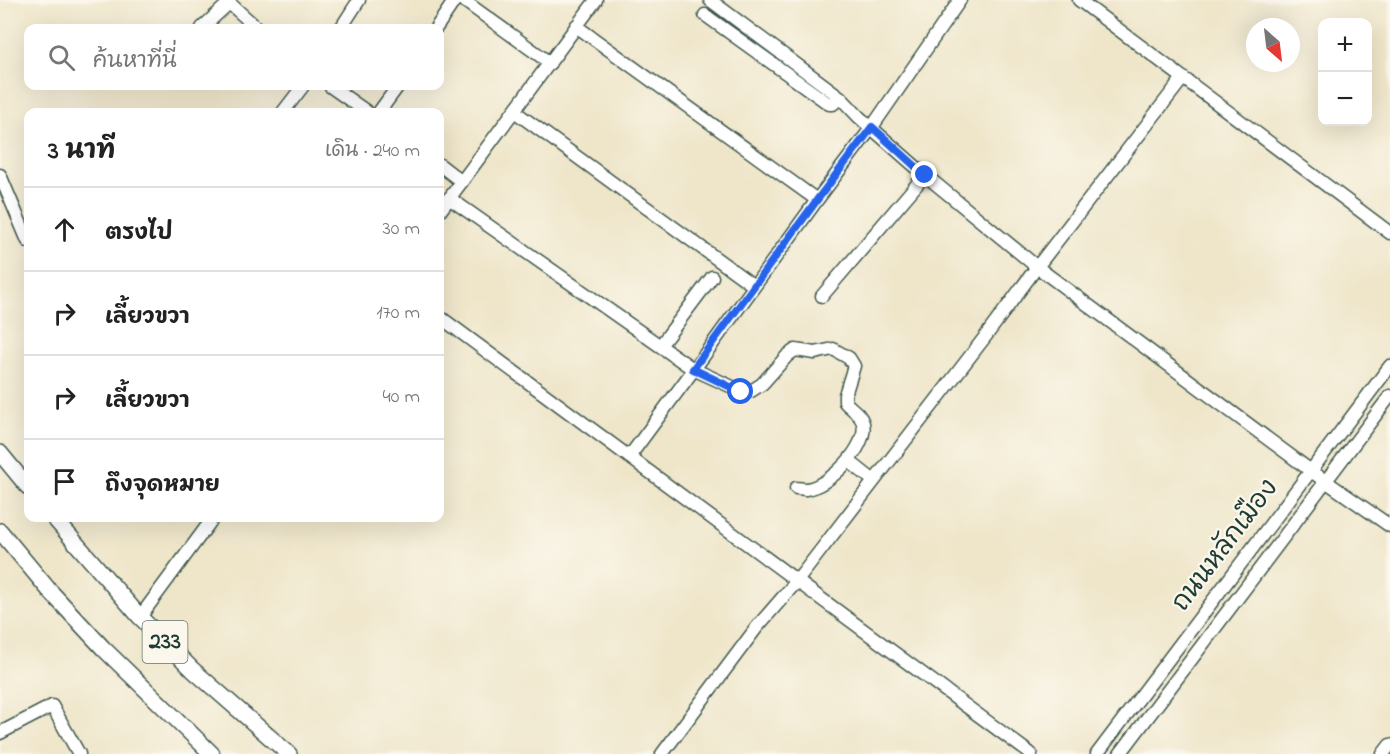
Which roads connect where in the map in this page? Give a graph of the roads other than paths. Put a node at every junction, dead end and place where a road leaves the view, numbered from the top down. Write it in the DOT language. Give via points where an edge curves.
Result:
graph roads {
  1 [pos="359,0"];
  2 [pos="455,0"];
  3 [pos="463,0"];
  4 [pos="596,0"];
  5 [pos="710,0"];
  6 [pos="960,0"];
  7 [pos="1079,0"];
  8 [pos="227,2"];
  9 [pos="705,15"];
  10 [pos="206,24"];
  11 [pos="252,24"];
  12 [pos="344,24"];
  13 [pos="439,24"];
  14 [pos="576,26"];
  15 [pos="550,63"];
  16 [pos="1183,78"];
  17 [pos="300,90"];
  18 [pos="336,90"];
  19 [pos="395,90"];
  20 [pos="840,97"];
  21 [pos="286,108"];
  22 [pos="361,108"];
  23 [pos="383,108"];
  24 [pos="514,111"];
  25 [pos="872,127"];
  26 [pos="444,168"];
  27 [pos="0,175"];
  28 [pos="925,175"];
  29 [pos="462,182"];
  30 [pos="449,198"];
  31 [pos="817,200"];
  32 [pos="444,206"];
  33 [pos="24,232"];
  34 [pos="1390,233"];
  35 [pos="1037,267"];
  36 [pos="712,277"];
  37 [pos="754,286"];
  38 [pos="822,296"];
  39 [pos="444,320"];
  40 [pos="660,346"];
  41 [pos="1390,366"];
  42 [pos="693,369"];
  43 [pos="1390,396"];
  44 [pos="0,453"];
  45 [pos="629,457"];
  46 [pos="849,461"];
  47 [pos="1311,471"];
  48 [pos="874,481"];
  49 [pos="1326,481"];
  50 [pos="24,482"];
  51 [pos="796,488"];
  52 [pos="57,522"];
  53 [pos="210,522"];
  54 [pos="1390,526"];
  55 [pos="0,531"];
  56 [pos="797,581"];
  57 [pos="140,617"];
  58 [pos="0,733"];
  59 [pos="1390,745"];
  60 [pos="79,754"];
  61 [pos="212,754"];
  62 [pos="290,754"];
  63 [pos="662,754"];
  64 [pos="1031,754"];
  65 [pos="1097,754"];
  66 [pos="1120,754"];
  67 [pos="1383,754"];
  1 -- 12 [label="street"];
  2 -- 13 [label="street"];
  3 -- 15 [label="street"];
  4 -- 14 [label="street"];
  5 -- 20 [label="street"];
  6 -- 25 [label="street"];
  7 -- 16 [label="street"];
  8 -- 10 [label="street"];
  8 -- 11 [label="street"];
  9 -- 20 [label="street" via="829,104"];
  14 -- 15 [label="street"];
  14 -- 31 [label="street"];
  15 -- 24 [label="street"];
  16 -- 34 [label="street"];
  16 -- 35 [label="street"];
  17 -- 21 [label="street"];
  18 -- 22 [label="street"];
  19 -- 23 [label="street"];
  20 -- 25 [label="street"];
  24 -- 29 [label="street"];
  24 -- 37 [label="street"];
  25 -- 28 [label="street"];
  25 -- 31 [label="street"];
  26 -- 29 [label="street"];
  27 -- 33 [label="street"];
  28 -- 35 [label="street"];
  28 -- 38 [label="street"];
  29 -- 30 [label="street"];
  30 -- 32 [label="street"];
  30 -- 40 [label="street"];
  31 -- 37 [label="street"];
  35 -- 47 [label="street"];
  35 -- 48 [label="street"];
  36 -- 40 [label="street"];
  37 -- 42 [label="street"];
  39 -- 45 [label="street"];
  40 -- 42 [label="street"];
  41 -- 47 [label="street, ถนนหลักเมือง"];
  42 -- 45 [label="street"];
  42 -- 46 [label="street" via="741,392 751,391 795,350 840,352 854,366 844,402 858,414 864,429"];
  43 -- 49 [label="street, ถนนหลักเมือง"];
  44 -- 50 [label="main road"];
  45 -- 56 [label="street"];
  46 -- 48 [label="street"];
  46 -- 51 [label="street" via="813,487"];
  47 -- 49 [label="street"];
  47 -- 65 [label="street, ถนนหลักเมือง"];
  48 -- 56 [label="street"];
  49 -- 54 [label="street"];
  49 -- 66 [label="street, ถนนหลักเมือง"];
  52 -- 57 [label="main road, 233"];
  53 -- 57 [label="street"];
  55 -- 61 [label="main road, 233" via="103,648"];
  56 -- 63 [label="street" via="757,627"];
  56 -- 64 [label="street"];
  57 -- 62 [label="main road, 233" via="192,670"];
  58 -- 60 [label="street" via="52,706"];
  59 -- 67 [label="street"];
}
